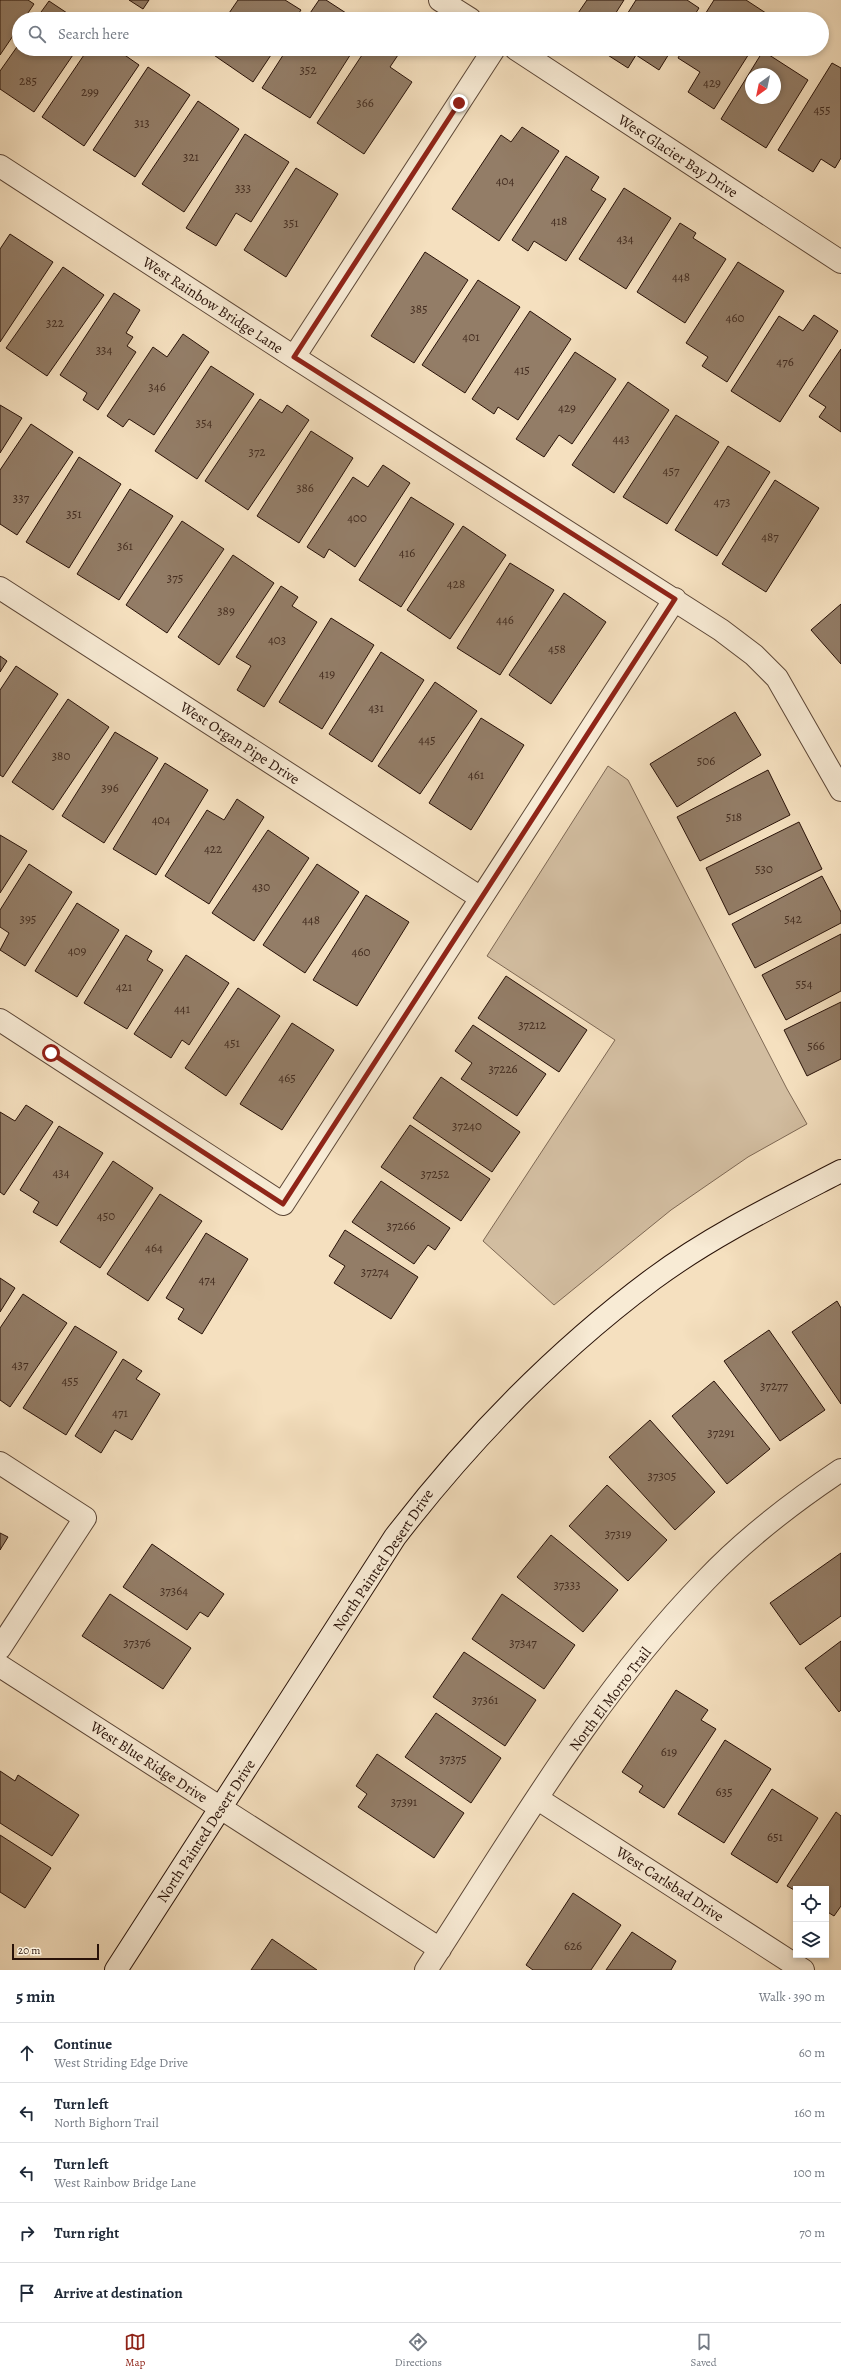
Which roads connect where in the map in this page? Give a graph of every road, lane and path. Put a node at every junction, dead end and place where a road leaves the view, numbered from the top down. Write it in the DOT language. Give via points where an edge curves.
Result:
graph roads {
  1 [pos="440,0"];
  2 [pos="459,12"];
  3 [pos="489,56"];
  4 [pos="527,56"];
  5 [pos="0,166"];
  6 [pos="841,262"];
  7 [pos="294,357"];
  8 [pos="0,588"];
  9 [pos="675,599"];
  10 [pos="841,790"];
  11 [pos="481,898"];
  12 [pos="0,1020"];
  13 [pos="841,1171"];
  14 [pos="0,1463"];
  15 [pos="841,1470"];
  16 [pos="0,1648"];
  17 [pos="0,1666"];
  18 [pos="538,1799"];
  19 [pos="221,1808"];
  20 [pos="440,1949"];
  21 [pos="116,1970"];
  22 [pos="426,1970"];
  23 [pos="802,1970"];
  1 -- 2 [label="street"];
  3 -- 7 [label="street"];
  4 -- 6 [label="street, West Glacier Bay Drive"];
  5 -- 7 [label="street, West Rainbow Bridge Lane"];
  7 -- 9 [label="street, West Rainbow Bridge Lane"];
  8 -- 11 [label="street, West Organ Pipe Drive"];
  9 -- 10 [label="street, West Rainbow Bridge Lane" via="754,655 777,678"];
  9 -- 11 [label="street"];
  11 -- 12 [label="street" via="283,1204"];
  13 -- 19 [label="street, North Painted Desert Drive" via="748,1219 653,1279 553,1362 497,1419 439,1480 396,1537"];
  14 -- 16 [label="street" via="85,1518"];
  15 -- 18 [label="street, North El Morro Trail" via="790,1504 706,1579 608,1696"];
  17 -- 19 [label="street, West Blue Ridge Drive"];
  18 -- 20 [label="street, North El Morro Trail"];
  18 -- 23 [label="street, West Carlsbad Drive"];
  19 -- 20 [label="street, West Blue Ridge Drive"];
  19 -- 21 [label="street, North Painted Desert Drive"];
  20 -- 22 [label="street, North El Morro Trail"];
}
